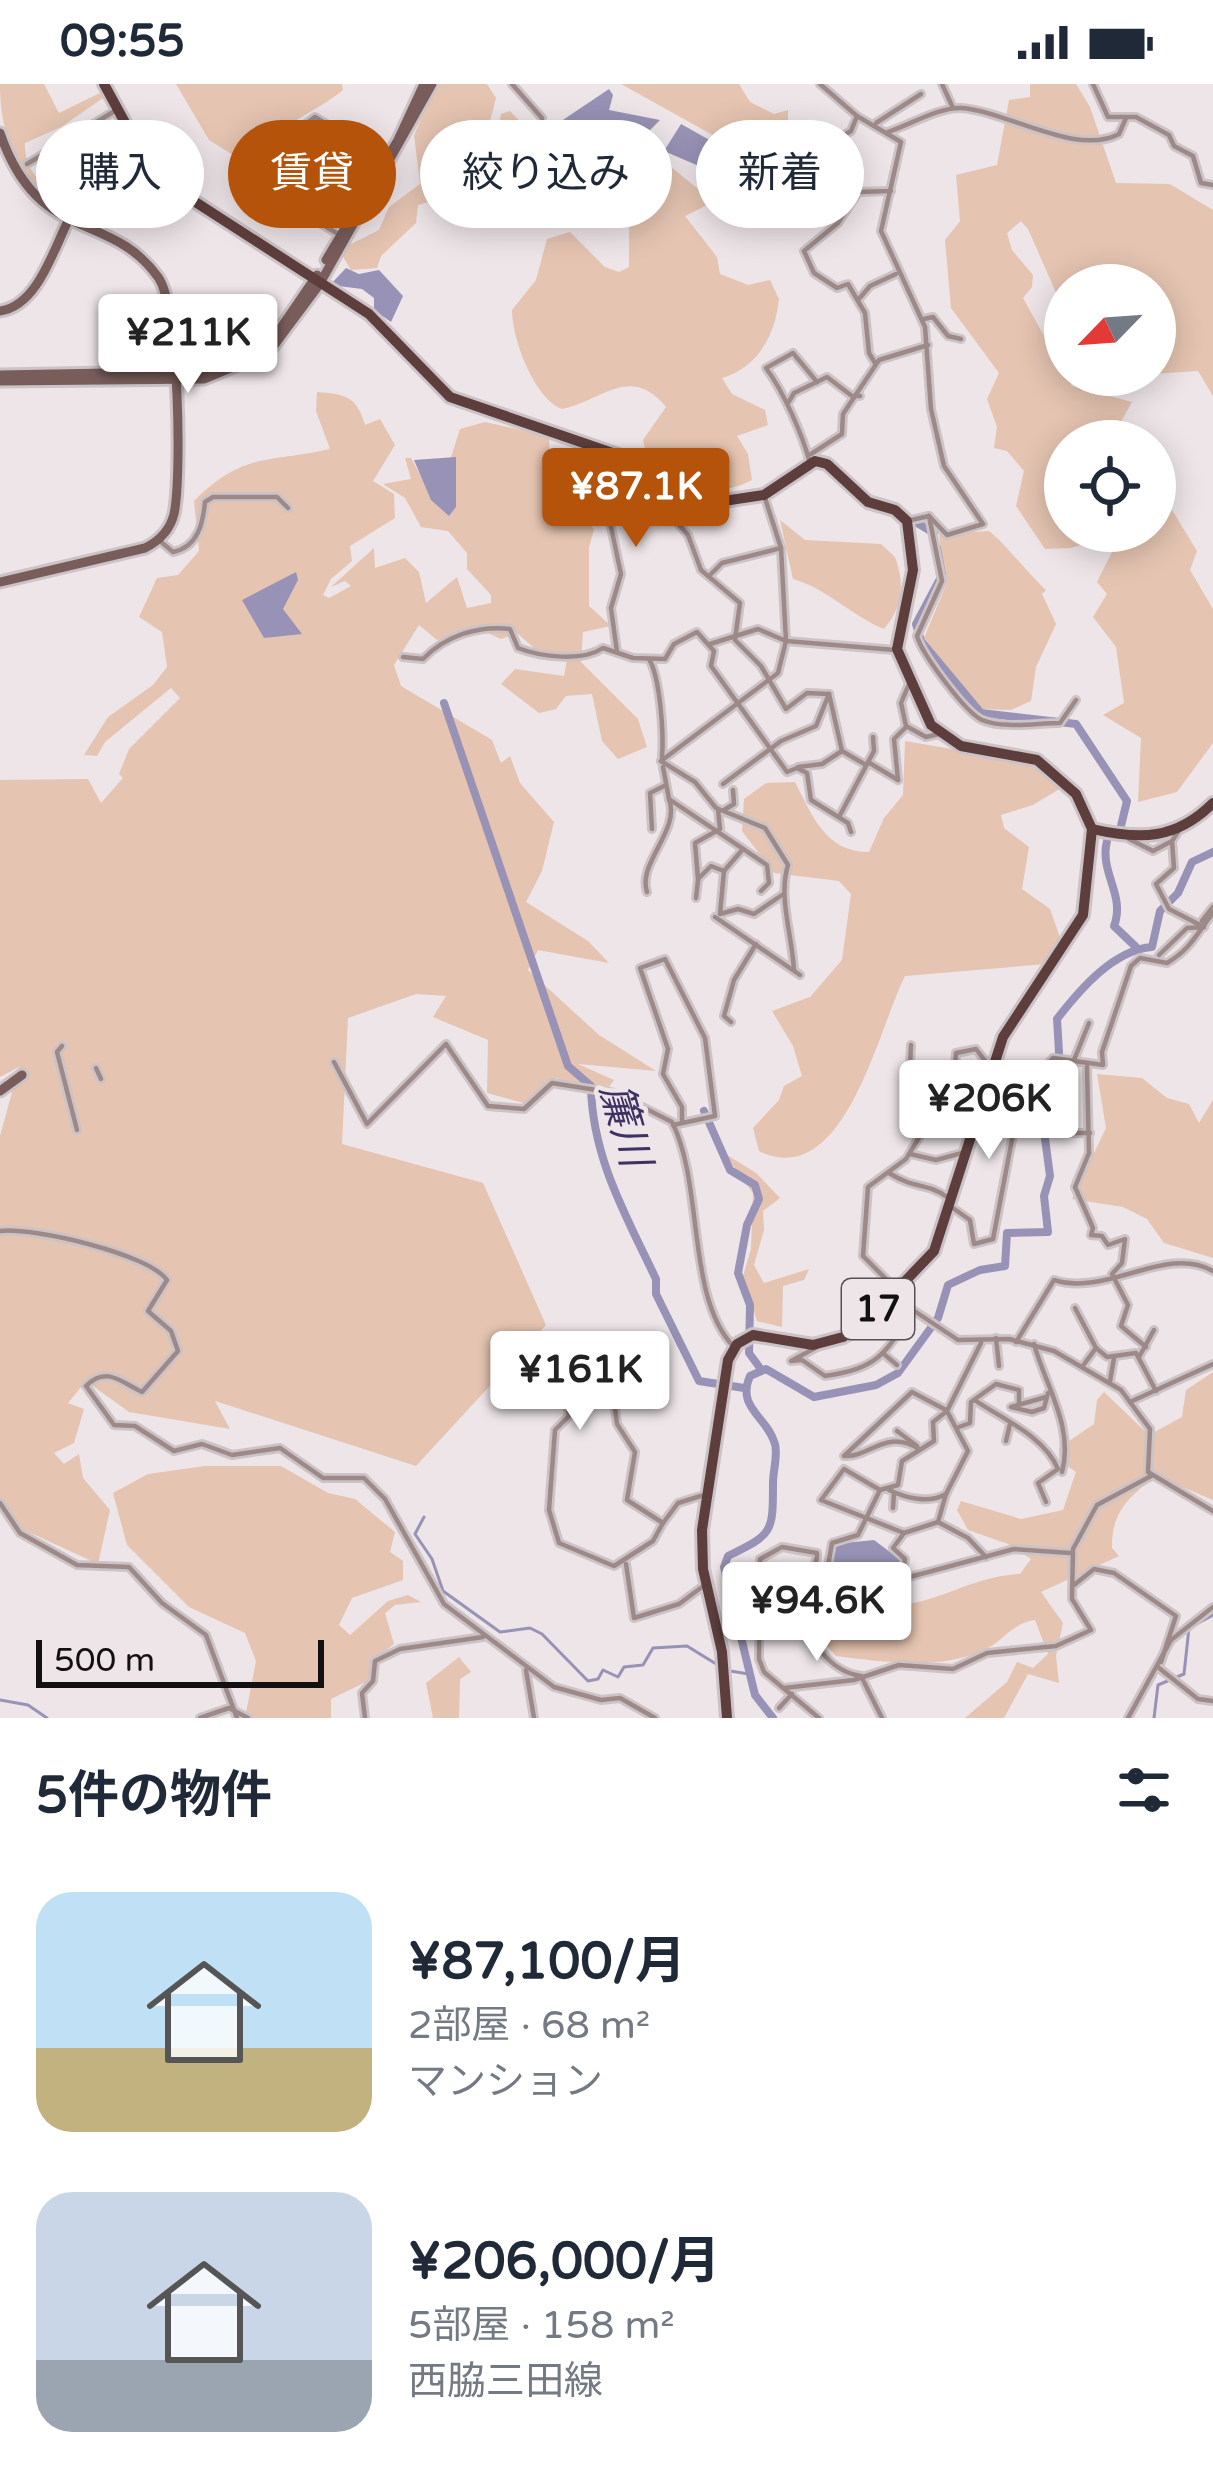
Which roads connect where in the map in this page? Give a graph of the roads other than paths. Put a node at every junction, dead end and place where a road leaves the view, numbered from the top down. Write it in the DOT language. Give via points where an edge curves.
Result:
graph roads {
  1 [pos="104,84"];
  2 [pos="428,84"];
  3 [pos="512,84"];
  4 [pos="820,84"];
  5 [pos="942,84"];
  6 [pos="1093,84"];
  7 [pos="921,94"];
  8 [pos="953,108"];
  9 [pos="118,109"];
  10 [pos="857,116"];
  11 [pos="1126,118"];
  12 [pos="101,120"];
  13 [pos="124,120"];
  14 [pos="542,120"];
  15 [pos="855,120"];
  16 [pos="876,123"];
  17 [pos="888,132"];
  18 [pos="0,134"];
  19 [pos="396,141"];
  20 [pos="36,159"];
  21 [pos="27,164"];
  22 [pos="1213,185"];
  23 [pos="892,191"];
  24 [pos="36,197"];
  25 [pos="204,205"];
  26 [pos="64,228"];
  27 [pos="82,228"];
  28 [pos="328,228"];
  29 [pos="344,228"];
  30 [pos="340,235"];
  31 [pos="896,274"];
  32 [pos="316,283"];
  33 [pos="858,300"];
  34 [pos="0,311"];
  35 [pos="923,320"];
  36 [pos="962,339"];
  37 [pos="928,345"];
  38 [pos="875,363"];
  39 [pos="0,378"];
  40 [pos="175,378"];
  41 [pos="817,382"];
  42 [pos="860,396"];
  43 [pos="788,403"];
  44 [pos="594,447"];
  45 [pos="810,459"];
  46 [pos="632,463"];
  47 [pos="764,495"];
  48 [pos="288,508"];
  49 [pos="929,516"];
  50 [pos="907,521"];
  51 [pos="159,540"];
  52 [pos="781,548"];
  53 [pos="708,577"];
  54 [pos="0,582"];
  55 [pos="734,639"];
  56 [pos="786,640"];
  57 [pos="710,644"];
  58 [pos="897,650"];
  59 [pos="617,652"];
  60 [pos="403,657"];
  61 [pos="649,659"];
  62 [pos="770,682"];
  63 [pos="909,684"];
  64 [pos="830,694"];
  65 [pos="1076,700"];
  66 [pos="737,703"];
  67 [pos="906,727"];
  68 [pos="939,734"];
  69 [pos="873,737"];
  70 [pos="771,749"];
  71 [pos="842,751"];
  72 [pos="662,763"];
  73 [pos="867,764"];
  74 [pos="793,769"];
  75 [pos="723,784"];
  76 [pos="666,785"];
  77 [pos="733,790"];
  78 [pos="669,800"];
  79 [pos="1212,806"];
  80 [pos="718,809"];
  81 [pos="839,817"];
  82 [pos="652,829"];
  83 [pos="1092,829"];
  84 [pos="1180,829"];
  85 [pos="716,832"];
  86 [pos="851,832"];
  87 [pos="1128,837"];
  88 [pos="1172,841"];
  89 [pos="743,849"];
  90 [pos="724,872"];
  91 [pos="698,879"];
  92 [pos="761,891"];
  93 [pos="647,892"];
  94 [pos="782,895"];
  95 [pos="696,898"];
  96 [pos="1213,910"];
  97 [pos="715,916"];
  98 [pos="1203,924"];
  99 [pos="756,944"];
  100 [pos="1159,956"];
  101 [pos="730,1022"];
  102 [pos="1089,1023"];
  103 [pos="62,1046"];
  104 [pos="911,1046"];
  105 [pos="1071,1059"];
  106 [pos="334,1062"];
  107 [pos="994,1063"];
  108 [pos="1087,1066"];
  109 [pos="96,1067"];
  110 [pos="22,1075"];
  111 [pos="101,1079"];
  112 [pos="1028,1086"];
  113 [pos="0,1091"];
  114 [pos="980,1103"];
  115 [pos="928,1119"];
  116 [pos="682,1120"];
  117 [pos="673,1124"];
  118 [pos="1015,1124"];
  119 [pos="77,1130"];
  120 [pos="1055,1133"];
  121 [pos="1090,1133"];
  122 [pos="966,1152"];
  123 [pos="907,1154"];
  124 [pos="889,1173"];
  125 [pos="951,1203"];
  126 [pos="0,1231"];
  127 [pos="1213,1271"];
  128 [pos="1114,1279"];
  129 [pos="895,1293"];
  130 [pos="1075,1308"];
  131 [pos="912,1311"];
  132 [pos="1154,1330"];
  133 [pos="996,1338"];
  134 [pos="981,1342"];
  135 [pos="1016,1342"];
  136 [pos="817,1344"];
  137 [pos="1034,1344"];
  138 [pos="734,1347"];
  139 [pos="1146,1347"];
  140 [pos="1096,1348"];
  141 [pos="885,1355"];
  142 [pos="1114,1358"];
  143 [pos="1138,1358"];
  144 [pos="1213,1364"];
  145 [pos="898,1365"];
  146 [pos="999,1366"];
  147 [pos="1082,1367"];
  148 [pos="825,1376"];
  149 [pos="1110,1381"];
  150 [pos="821,1386"];
  151 [pos="1156,1391"];
  152 [pos="1047,1395"];
  153 [pos="976,1401"];
  154 [pos="1130,1402"];
  155 [pos="946,1410"];
  156 [pos="1010,1423"];
  157 [pos="959,1427"];
  158 [pos="896,1432"];
  159 [pos="1006,1442"];
  160 [pos="921,1450"];
  161 [pos="902,1461"];
  162 [pos="893,1462"];
  163 [pos="1062,1472"];
  164 [pos="1151,1476"];
  165 [pos="883,1489"];
  166 [pos="894,1493"];
  167 [pos="946,1494"];
  168 [pos="704,1496"];
  169 [pos="1046,1502"];
  170 [pos="0,1503"];
  171 [pos="893,1508"];
  172 [pos="1213,1511"];
  173 [pos="869,1519"];
  174 [pos="938,1522"];
  175 [pos="663,1523"];
  176 [pos="904,1533"];
  177 [pos="1072,1552"];
  178 [pos="986,1558"];
  179 [pos="626,1562"];
  180 [pos="789,1567"];
  181 [pos="810,1570"];
  182 [pos="826,1571"];
  183 [pos="706,1584"];
  184 [pos="1074,1585"];
  185 [pos="848,1596"];
  186 [pos="1072,1599"];
  187 [pos="1213,1607"];
  188 [pos="1070,1613"];
  189 [pos="483,1637"];
  190 [pos="1160,1665"];
  191 [pos="525,1667"];
  192 [pos="861,1676"];
  193 [pos="784,1688"];
  194 [pos="792,1694"];
  195 [pos="1213,1701"];
  196 [pos="229,1708"];
  197 [pos="779,1708"];
  198 [pos="200,1718"];
  199 [pos="237,1718"];
  200 [pos="248,1718"];
  201 [pos="365,1718"];
  202 [pos="534,1718"];
  203 [pos="656,1718"];
  204 [pos="727,1718"];
  205 [pos="819,1718"];
  206 [pos="881,1718"];
  207 [pos="1128,1718"];
  1 -- 9 [label="main road"];
  2 -- 19 [label="street"];
  2 -- 32 [label="street"];
  3 -- 14 [label="street"];
  4 -- 10 [label="street"];
  5 -- 8 [label="street"];
  6 -- 11 [label="street" via="1108,117"];
  7 -- 16 [label="street"];
  8 -- 11 [label="street" via="993,112 1033,131 1106,140"];
  8 -- 17 [label="street"];
  9 -- 12 [label="street"];
  9 -- 13 [label="main road"];
  10 -- 15 [label="street"];
  10 -- 16 [label="street"];
  11 -- 22 [label="street" via="1168,135 1193,157 1201,183"];
  16 -- 17 [label="street"];
  17 -- 23 [label="street" via="901,142"];
  18 -- 24 [label="street"];
  20 -- 21 [label="street"];
  23 -- 31 [label="street" via="880,225"];
  23 -- 33 [label="street" via="858,192 838,223 804,251 814,273 837,287 848,284"];
  25 -- 32 [label="main road"];
  26 -- 34 [label="street" via="30,294"];
  27 -- 40 [label="street" via="158,277 173,313"];
  28 -- 30 [label="street"];
  29 -- 30 [label="street"];
  30 -- 32 [label="street"];
  31 -- 33 [label="street"];
  31 -- 35 [label="street"];
  32 -- 40 [label="street" via="269,352 220,376"];
  32 -- 44 [label="main road" via="379,322 450,397"];
  33 -- 38 [label="street"];
  35 -- 36 [label="street" via="933,316 948,336"];
  35 -- 37 [label="street"];
  37 -- 38 [label="street"];
  37 -- 49 [label="street" via="944,466 983,524 947,535"];
  38 -- 42 [label="street"];
  39 -- 40 [label="street"];
  40 -- 51 [label="street" via="175,507"];
  41 -- 42 [label="street" via="832,378"];
  41 -- 43 [label="street"];
  41 -- 43 [label="street" via="794,352 772,360 766,368"];
  42 -- 45 [label="street" via="843,414 842,434"];
  43 -- 45 [label="street"];
  44 -- 46 [label="main road"];
  44 -- 59 [label="street" via="621,574 611,608"];
  45 -- 47 [label="main road"];
  45 -- 50 [label="main road"];
  46 -- 47 [label="main road" via="665,471 718,502"];
  46 -- 53 [label="street" via="634,490 685,531"];
  47 -- 52 [label="street"];
  48 -- 51 [label="street" via="277,497 214,497 182,550"];
  49 -- 50 [label="street"];
  49 -- 65 [label="street" via="942,581 917,636 958,696 979,718 1020,724 1060,723"];
  50 -- 58 [label="main road" via="913,570"];
  51 -- 54 [label="street"];
  52 -- 53 [label="street" via="722,563"];
  52 -- 56 [label="street"];
  53 -- 55 [label="street" via="742,608"];
  55 -- 56 [label="street" via="758,628"];
  55 -- 57 [label="street"];
  55 -- 62 [label="street"];
  56 -- 58 [label="street"];
  56 -- 62 [label="street"];
  57 -- 61 [label="street" via="697,632 665,658"];
  57 -- 66 [label="street" via="711,666"];
  58 -- 63 [label="main road"];
  59 -- 60 [label="street" via="540,655 518,647 510,629 484,628 423,659"];
  59 -- 61 [label="street"];
  61 -- 72 [label="street" via="659,677"];
  62 -- 64 [label="street" via="789,710 807,693"];
  62 -- 66 [label="street"];
  63 -- 67 [label="street" via="901,703"];
  63 -- 68 [label="main road"];
  64 -- 70 [label="street" via="816,725"];
  64 -- 71 [label="street"];
  66 -- 70 [label="street"];
  66 -- 72 [label="street"];
  67 -- 68 [label="street"];
  67 -- 73 [label="street" via="894,740 898,779"];
  68 -- 83 [label="main road" via="1037,760 1076,794"];
  69 -- 73 [label="street"];
  70 -- 74 [label="street" via="787,772"];
  70 -- 75 [label="street"];
  71 -- 73 [label="street"];
  71 -- 74 [label="street"];
  72 -- 76 [label="street"];
  72 -- 80 [label="street" via="695,782"];
  73 -- 81 [label="street"];
  74 -- 81 [label="street" via="807,773 811,800"];
  76 -- 78 [label="street"];
  76 -- 82 [label="street" via="650,793"];
  77 -- 80 [label="street" via="731,808"];
  78 -- 85 [label="street"];
  78 -- 93 [label="street" via="674,812 644,877"];
  79 -- 84 [label="main road"];
  80 -- 85 [label="street"];
  80 -- 94 [label="street" via="752,819 776,840 788,866"];
  81 -- 86 [label="street"];
  83 -- 87 [label="main road"];
  83 -- 107 [label="main road, 17" via="1083,915 1011,1022"];
  84 -- 87 [label="main road"];
  84 -- 88 [label="street"];
  85 -- 89 [label="street"];
  85 -- 91 [label="street" via="695,843"];
  87 -- 88 [label="street" via="1154,850"];
  88 -- 98 [label="street" via="1174,868 1156,884 1169,909"];
  89 -- 90 [label="street"];
  89 -- 92 [label="street" via="767,865"];
  90 -- 91 [label="street" via="711,866"];
  90 -- 94 [label="street" via="720,914 754,914"];
  91 -- 95 [label="street"];
  94 -- 99 [label="street" via="797,972"];
  96 -- 98 [label="street"];
  97 -- 99 [label="street"];
  98 -- 100 [label="street" via="1187,928"];
  98 -- 108 [label="street" via="1194,944 1167,963 1140,958 1131,966 1103,1065"];
  99 -- 101 [label="street" via="726,1003"];
  102 -- 105 [label="street"];
  103 -- 119 [label="street"];
  104 -- 115 [label="street" via="909,1087"];
  105 -- 108 [label="street"];
  105 -- 112 [label="street" via="1048,1061"];
  106 -- 117 [label="street" via="367,1124 446,1044 488,1106 524,1109 552,1083 615,1093"];
  107 -- 112 [label="street"];
  107 -- 114 [label="main road, 17"];
  107 -- 115 [label="street" via="976,1049 958,1052 954,1081"];
  108 -- 121 [label="street"];
  109 -- 111 [label="street"];
  110 -- 113 [label="street"];
  112 -- 118 [label="street" via="1032,1099"];
  114 -- 118 [label="street"];
  114 -- 122 [label="main road, 17"];
  115 -- 123 [label="street"];
  116 -- 116 [label="street" via="663,1074 668,1049 641,981 640,968 665,959 705,1038 715,1116"];
  116 -- 117 [label="street"];
  117 -- 138 [label="street" via="717,1319"];
  118 -- 125 [label="street" via="993,1239 974,1244 970,1220"];
  120 -- 121 [label="street"];
  121 -- 128 [label="street" via="1075,1187 1091,1235 1108,1244 1125,1239"];
  122 -- 123 [label="street" via="936,1160"];
  122 -- 125 [label="main road, 17"];
  123 -- 124 [label="street"];
  124 -- 125 [label="street" via="907,1187 933,1187"];
  124 -- 129 [label="street" via="868,1187 863,1256"];
  125 -- 129 [label="main road, 17" via="934,1251"];
  126 -- 189 [label="street" via="87,1244 167,1280 148,1311 172,1331 173,1359 142,1392 116,1376 86,1386 114,1425 135,1426 175,1450 202,1444 232,1455 280,1448 323,1478 364,1478 382,1494 442,1603"];
  127 -- 128 [label="street" via="1176,1262"];
  128 -- 135 [label="street" via="1078,1288 1054,1280"];
  128 -- 139 [label="street" via="1128,1306 1123,1329"];
  129 -- 131 [label="street"];
  129 -- 136 [label="main road, 17" via="852,1333"];
  130 -- 140 [label="street"];
  131 -- 134 [label="street" via="945,1333"];
  131 -- 141 [label="street"];
  132 -- 139 [label="street"];
  133 -- 134 [label="street"];
  133 -- 135 [label="street"];
  133 -- 146 [label="street"];
  134 -- 155 [label="street"];
  135 -- 137 [label="street"];
  136 -- 138 [label="main road, 17" via="761,1333"];
  136 -- 148 [label="street" via="791,1364 802,1360"];
  137 -- 147 [label="street"];
  137 -- 152 [label="street"];
  138 -- 168 [label="main road"];
  139 -- 143 [label="street"];
  140 -- 142 [label="street"];
  140 -- 147 [label="street"];
  141 -- 145 [label="street"];
  141 -- 148 [label="street"];
  142 -- 143 [label="street" via="1126,1351"];
  142 -- 149 [label="street"];
  143 -- 151 [label="street"];
  144 -- 151 [label="street"];
  147 -- 149 [label="street"];
  148 -- 150 [label="street"];
  149 -- 154 [label="street"];
  151 -- 154 [label="street"];
  152 -- 153 [label="street" via="1044,1408 1032,1412 1011,1403 1019,1404 1018,1390 996,1384"];
  152 -- 163 [label="street" via="1066,1437"];
  153 -- 156 [label="street"];
  153 -- 157 [label="street" via="968,1404 970,1423"];
  154 -- 164 [label="street" via="1152,1436 1144,1464"];
  155 -- 157 [label="street"];
  155 -- 160 [label="street" via="932,1426 934,1441"];
  155 -- 160 [label="street" via="912,1391 844,1456 877,1443 904,1441"];
  156 -- 159 [label="street"];
  156 -- 169 [label="street" via="1053,1458 1058,1469 1038,1483"];
  157 -- 167 [label="street" via="966,1463"];
  158 -- 160 [label="street"];
  160 -- 161 [label="street"];
  161 -- 162 [label="street"];
  161 -- 165 [label="street" via="901,1481"];
  164 -- 172 [label="street"];
  164 -- 177 [label="street" via="1097,1505"];
  165 -- 166 [label="street"];
  165 -- 173 [label="street"];
  165 -- 173 [label="street" via="844,1469 821,1500"];
  166 -- 167 [label="street" via="935,1500"];
  166 -- 171 [label="street"];
  167 -- 174 [label="street"];
  168 -- 175 [label="street" via="678,1504"];
  168 -- 183 [label="main road"];
  170 -- 196 [label="street" via="20,1533 85,1568 129,1567 199,1628"];
  173 -- 176 [label="street"];
  173 -- 182 [label="street" via="853,1539 832,1544"];
  174 -- 176 [label="street"];
  174 -- 178 [label="street"];
  175 -- 179 [label="street"];
  175 -- 179 [label="street" via="627,1500 635,1452 616,1424 614,1400 568,1408 555,1430 549,1474 559,1543 610,1565"];
  176 -- 178 [label="street" via="893,1548 905,1559 902,1579"];
  177 -- 178 [label="street" via="1015,1549"];
  177 -- 184 [label="street"];
  179 -- 183 [label="street" via="634,1618 679,1604"];
  180 -- 181 [label="street"];
  181 -- 182 [label="street"];
  181 -- 192 [label="street" via="802,1617 827,1660"];
  181 -- 193 [label="street" via="819,1556 810,1550 782,1547 760,1559 759,1659"];
  182 -- 185 [label="street"];
  183 -- 204 [label="main road"];
  184 -- 186 [label="street"];
  184 -- 190 [label="street" via="1094,1569 1114,1573 1176,1616"];
  186 -- 188 [label="street"];
  186 -- 192 [label="street" via="1091,1630 1065,1643 987,1653 953,1669 899,1665"];
  187 -- 190 [label="street" via="1180,1630"];
  189 -- 191 [label="street"];
  189 -- 201 [label="street" via="375,1660 362,1693"];
  190 -- 195 [label="street" via="1198,1699"];
  190 -- 207 [label="street"];
  191 -- 202 [label="street"];
  191 -- 203 [label="street" via="554,1687 620,1698"];
  192 -- 193 [label="street"];
  192 -- 206 [label="street"];
  193 -- 194 [label="street"];
  194 -- 197 [label="street"];
  194 -- 205 [label="street"];
  196 -- 198 [label="street"];
  196 -- 199 [label="street"];
  196 -- 200 [label="street"];
}
